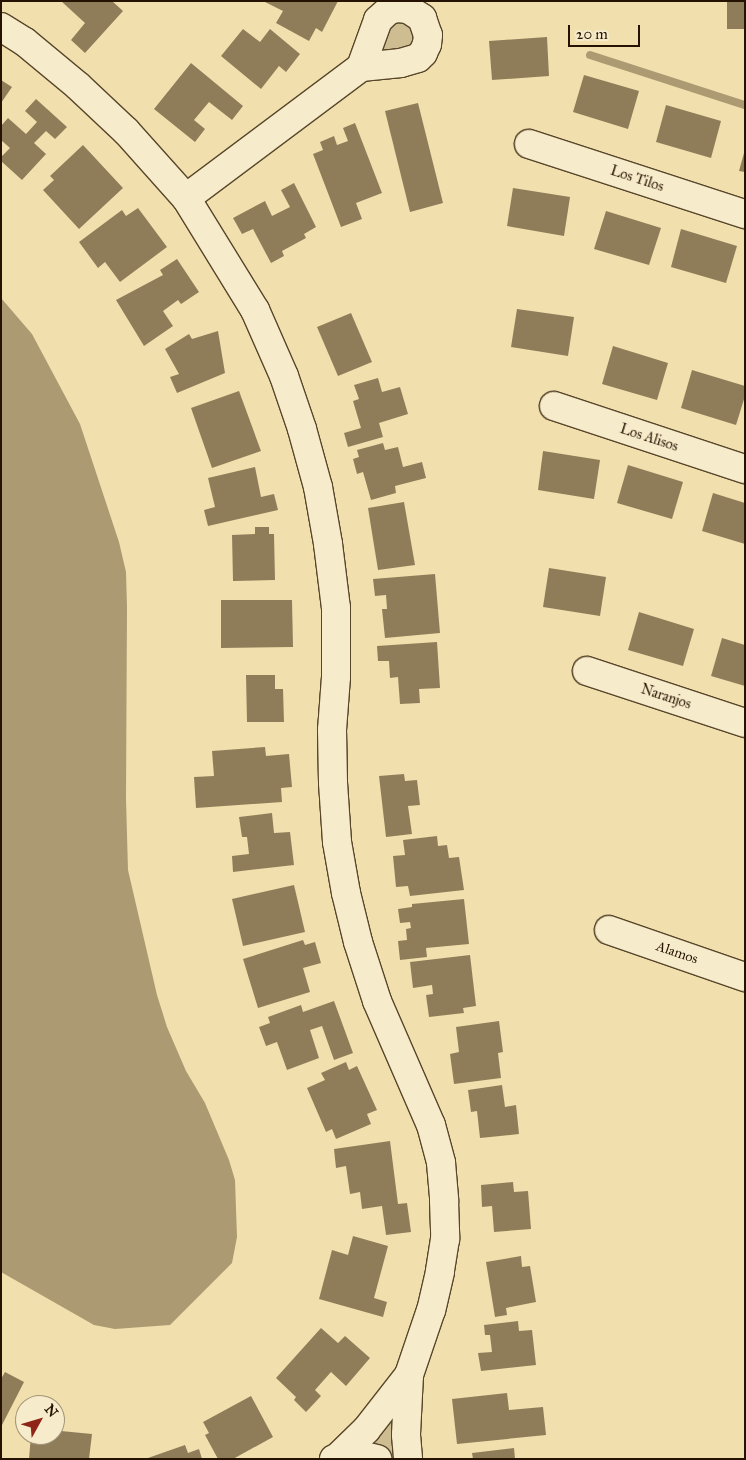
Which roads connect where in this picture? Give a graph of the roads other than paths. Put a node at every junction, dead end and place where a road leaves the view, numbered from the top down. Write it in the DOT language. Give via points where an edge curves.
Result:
graph roads {
  1 [pos="1,27"];
  2 [pos="362,66"];
  3 [pos="529,144"];
  4 [pos="186,198"];
  5 [pos="745,214"];
  6 [pos="554,406"];
  7 [pos="745,469"];
  8 [pos="587,671"];
  9 [pos="745,723"];
  10 [pos="609,930"];
  11 [pos="745,976"];
  12 [pos="409,1374"];
  13 [pos="336,1458"];
  14 [pos="377,1459"];
  15 [pos="408,1459"];
  1 -- 4 [label="street" via="25,42 78,86 126,131"];
  2 -- 4 [label="street"];
  3 -- 5 [label="street, Los Tilos"];
  4 -- 12 [label="street" via="255,310 277,359 302,429 321,506 336,608 332,730 338,851 358,942 377,1001 431,1125 442,1172 445,1239 440,1272"];
  6 -- 7 [label="street, Los Alisos"];
  8 -- 9 [label="street, Naranjos"];
  10 -- 11 [label="street, Alamos"];
  12 -- 13 [label="street" via="366,1430"];
  12 -- 15 [label="street"];
  13 -- 14 [label="street" via="355,1454"];
}
